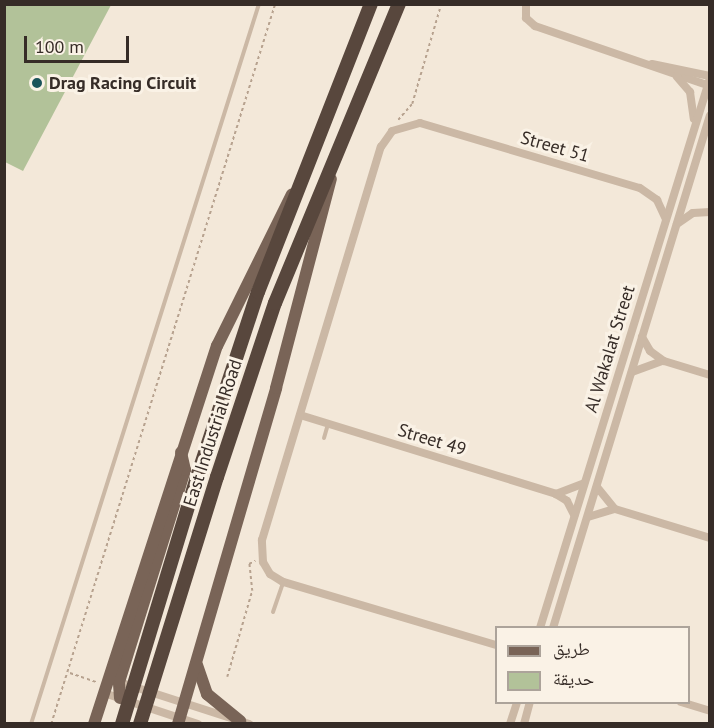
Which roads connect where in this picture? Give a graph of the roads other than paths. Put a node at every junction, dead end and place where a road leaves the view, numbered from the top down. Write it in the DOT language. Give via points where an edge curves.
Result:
graph roads {
  1 [pos="259,4"];
  2 [pos="372,4"];
  3 [pos="399,4"];
  4 [pos="526,4"];
  5 [pos="648,64"];
  6 [pos="673,74"];
  7 [pos="709,82"];
  8 [pos="710,115"];
  9 [pos="710,126"];
  10 [pos="694,130"];
  11 [pos="703,136"];
  12 [pos="336,158"];
  13 [pos="303,175"];
  14 [pos="710,212"];
  15 [pos="666,219"];
  16 [pos="676,225"];
  17 [pos="642,337"];
  18 [pos="664,361"];
  19 [pos="631,373"];
  20 [pos="710,375"];
  21 [pos="300,415"];
  22 [pos="328,424"];
  23 [pos="324,438"];
  24 [pos="584,483"];
  25 [pos="597,487"];
  26 [pos="556,494"];
  27 [pos="615,509"];
  28 [pos="574,514"];
  29 [pos="588,518"];
  30 [pos="710,538"];
  31 [pos="286,583"];
  32 [pos="273,612"];
  33 [pos="540,626"];
  34 [pos="553,626"];
  35 [pos="495,645"];
  36 [pos="197,662"];
  37 [pos="109,684"];
  38 [pos="120,698"];
  39 [pos="184,703"];
  40 [pos="516,704"];
  41 [pos="529,704"];
  42 [pos="687,704"];
  43 [pos="710,711"];
  44 [pos="179,721"];
  45 [pos="245,722"];
  46 [pos="31,723"];
  47 [pos="94,723"];
  48 [pos="122,723"];
  49 [pos="140,723"];
  50 [pos="198,723"];
  51 [pos="510,723"];
  52 [pos="524,723"];
  1 -- 46 [label="lane"];
  2 -- 13 [label="highway, East Industrial Road"];
  3 -- 12 [label="highway, East Industrial Road"];
  4 -- 5 [label="street" via="526,18 535,26"];
  5 -- 6 [label="street"];
  5 -- 7 [label="street" via="678,67"];
  6 -- 7 [label="street"];
  6 -- 10 [label="street" via="690,92"];
  7 -- 10 [label="street, Al Wakalat Street"];
  8 -- 11 [label="street, Al Wakalat Street"];
  9 -- 11 [label="street"];
  10 -- 15 [label="street, Al Wakalat Street"];
  11 -- 16 [label="street, Al Wakalat Street"];
  12 -- 36 [label="main road, East Industrial Road" via="276,388"];
  12 -- 49 [label="highway, East Industrial Road, bridge" via="275,303"];
  13 -- 37 [label="main road, East Industrial Road" via="277,219 217,346 180,451 185,471"];
  13 -- 48 [label="highway, East Industrial Road, bridge" via="258,292"];
  14 -- 16 [label="street" via="693,213"];
  15 -- 21 [label="street, Street 51" via="657,200 639,188 420,123 392,131 381,147"];
  15 -- 24 [label="street, Al Wakalat Street"];
  16 -- 17 [label="street, Al Wakalat Street"];
  17 -- 18 [label="street" via="650,351"];
  17 -- 19 [label="street, Al Wakalat Street"];
  18 -- 19 [label="street" via="646,364"];
  18 -- 20 [label="street"];
  19 -- 25 [label="street, Al Wakalat Street"];
  21 -- 22 [label="street, Street 49"];
  21 -- 31 [label="street" via="262,540 262,558 270,574"];
  22 -- 23 [label="lane"];
  22 -- 26 [label="street, Street 49"];
  24 -- 26 [label="street"];
  24 -- 28 [label="street, Al Wakalat Street"];
  25 -- 27 [label="street"];
  25 -- 29 [label="street, Al Wakalat Street"];
  26 -- 28 [label="street" via="567,501"];
  27 -- 29 [label="street"];
  27 -- 30 [label="street"];
  28 -- 33 [label="street, Al Wakalat Street"];
  29 -- 34 [label="street, Al Wakalat Street"];
  31 -- 32 [label="lane"];
  31 -- 35 [label="street"];
  36 -- 39 [label="main road, East Industrial Road"];
  36 -- 45 [label="main road" via="207,694"];
  37 -- 38 [label="main road"];
  37 -- 39 [label="street"];
  37 -- 47 [label="main road"];
  38 -- 44 [label="street"];
  39 -- 44 [label="main road, East Industrial Road"];
  39 -- 45 [label="street"];
  40 -- 51 [label="street"];
  41 -- 52 [label="street"];
  42 -- 43 [label="street"];
  44 -- 50 [label="street"];
}
